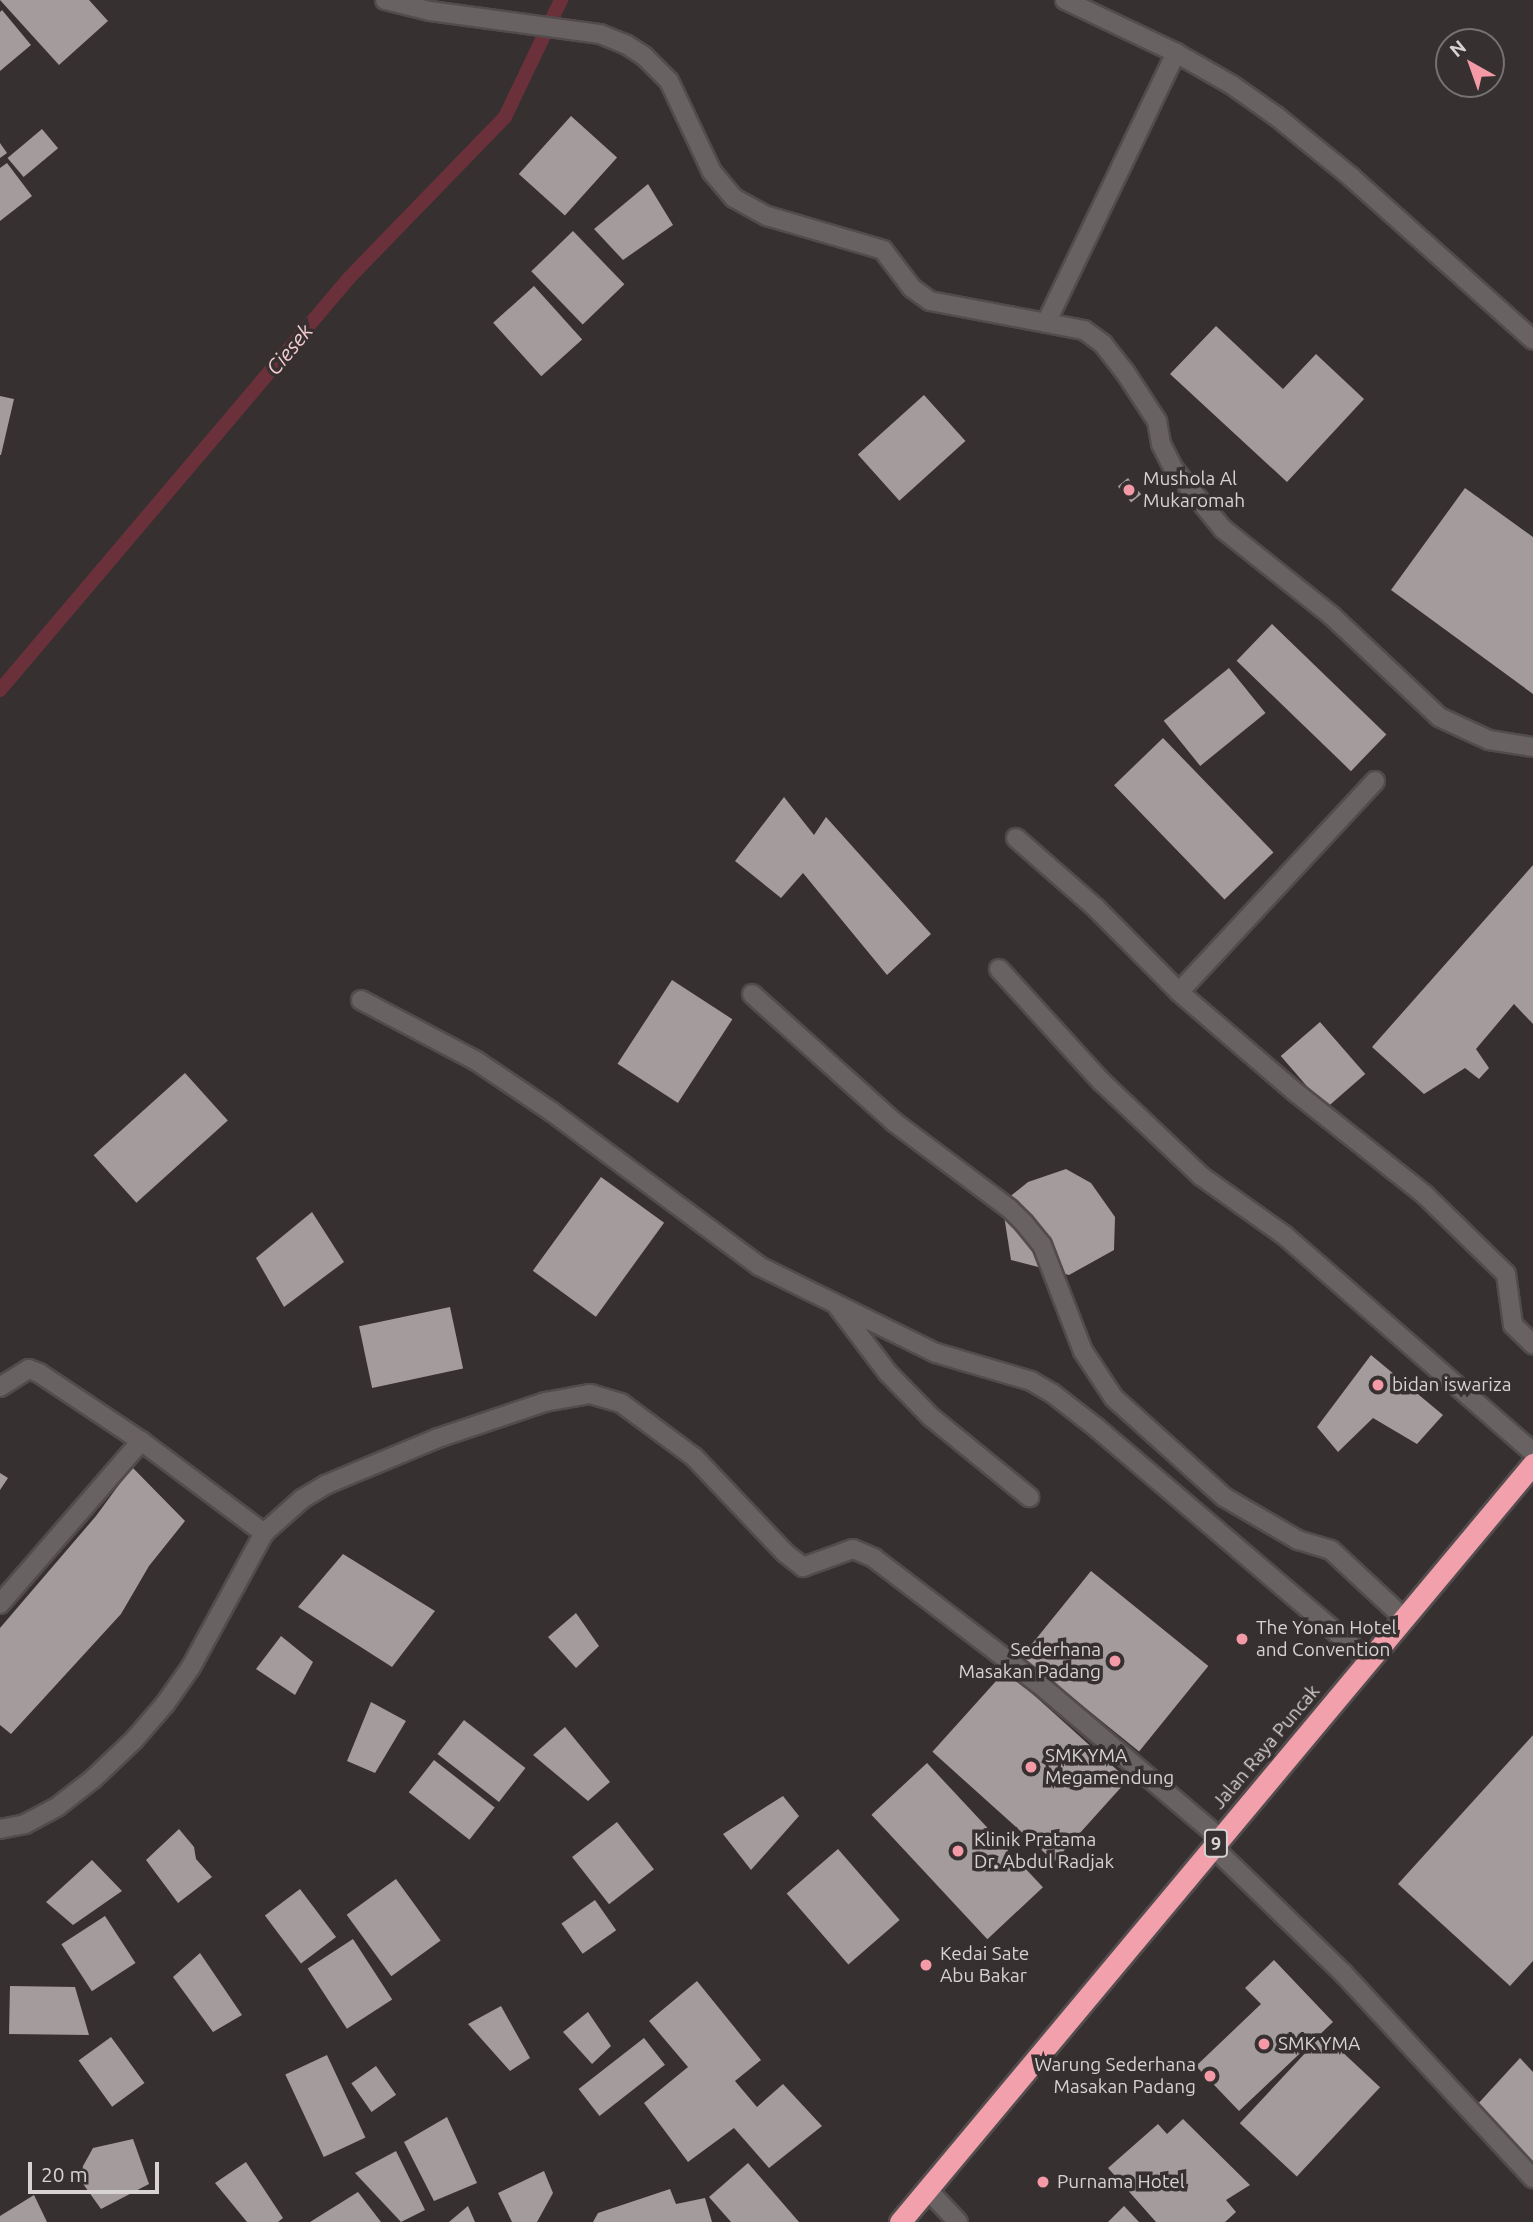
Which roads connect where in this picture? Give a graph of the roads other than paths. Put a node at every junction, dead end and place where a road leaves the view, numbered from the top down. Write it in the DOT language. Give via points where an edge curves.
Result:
graph roads {
  1 [pos="1065,0"];
  2 [pos="393,1"];
  3 [pos="1176,53"];
  4 [pos="1046,323"];
  5 [pos="1533,340"];
  6 [pos="1533,747"];
  7 [pos="1375,781"];
  8 [pos="1016,838"];
  9 [pos="999,969"];
  10 [pos="1179,992"];
  11 [pos="752,994"];
  12 [pos="361,1000"];
  13 [pos="838,1307"];
  14 [pos="1533,1344"];
  15 [pos="0,1387"];
  16 [pos="141,1441"];
  17 [pos="1533,1452"];
  18 [pos="1533,1464"];
  19 [pos="1029,1497"];
  20 [pos="264,1533"];
  21 [pos="0,1604"];
  22 [pos="1404,1618"];
  23 [pos="1368,1660"];
  24 [pos="0,1829"];
  25 [pos="1216,1842"];
  26 [pos="1533,2178"];
  27 [pos="927,2189"];
  28 [pos="900,2222"];
  29 [pos="958,2222"];
  1 -- 3 [label="street"];
  2 -- 4 [label="street" via="430,11 600,34 644,56 669,81 712,172 734,198 767,216 883,250 912,288 930,301"];
  3 -- 4 [label="street"];
  3 -- 5 [label="street" via="1276,116"];
  4 -- 6 [label="street" via="1084,330 1103,344 1157,421 1172,468 1223,529 1332,616 1439,717 1489,740"];
  7 -- 10 [label="street"];
  8 -- 10 [label="street" via="1096,908"];
  9 -- 17 [label="street" via="1102,1082 1201,1175 1284,1235"];
  10 -- 14 [label="street" via="1294,1091 1402,1173 1497,1265 1506,1274 1513,1325"];
  11 -- 22 [label="street" via="894,1122 1024,1223 1042,1245 1083,1351 1114,1398 1224,1497 1298,1540 1331,1550"];
  12 -- 13 [label="street" via="475,1060 738,1252"];
  13 -- 19 [label="street" via="888,1373 932,1417"];
  13 -- 23 [label="street" via="936,1353 1031,1381 1052,1393"];
  15 -- 16 [label="street" via="29,1369"];
  16 -- 20 [label="street"];
  16 -- 21 [label="street"];
  18 -- 22 [label="highway, Jalan Raya Puncak / 9"];
  20 -- 24 [label="street" via="191,1667 134,1740 57,1807 25,1824"];
  20 -- 25 [label="street" via="281,1515 325,1485 438,1438 571,1395 605,1396 639,1414 694,1457 803,1567 853,1549 874,1558 1039,1684"];
  22 -- 23 [label="highway, Jalan Raya Puncak / 9"];
  23 -- 25 [label="highway, Jalan Raya Puncak / 9"];
  25 -- 26 [label="street"];
  25 -- 27 [label="highway, Jalan Raya Puncak / 9"];
  27 -- 28 [label="highway, Jalan Raya Puncak / 9"];
  27 -- 29 [label="street"];
}
